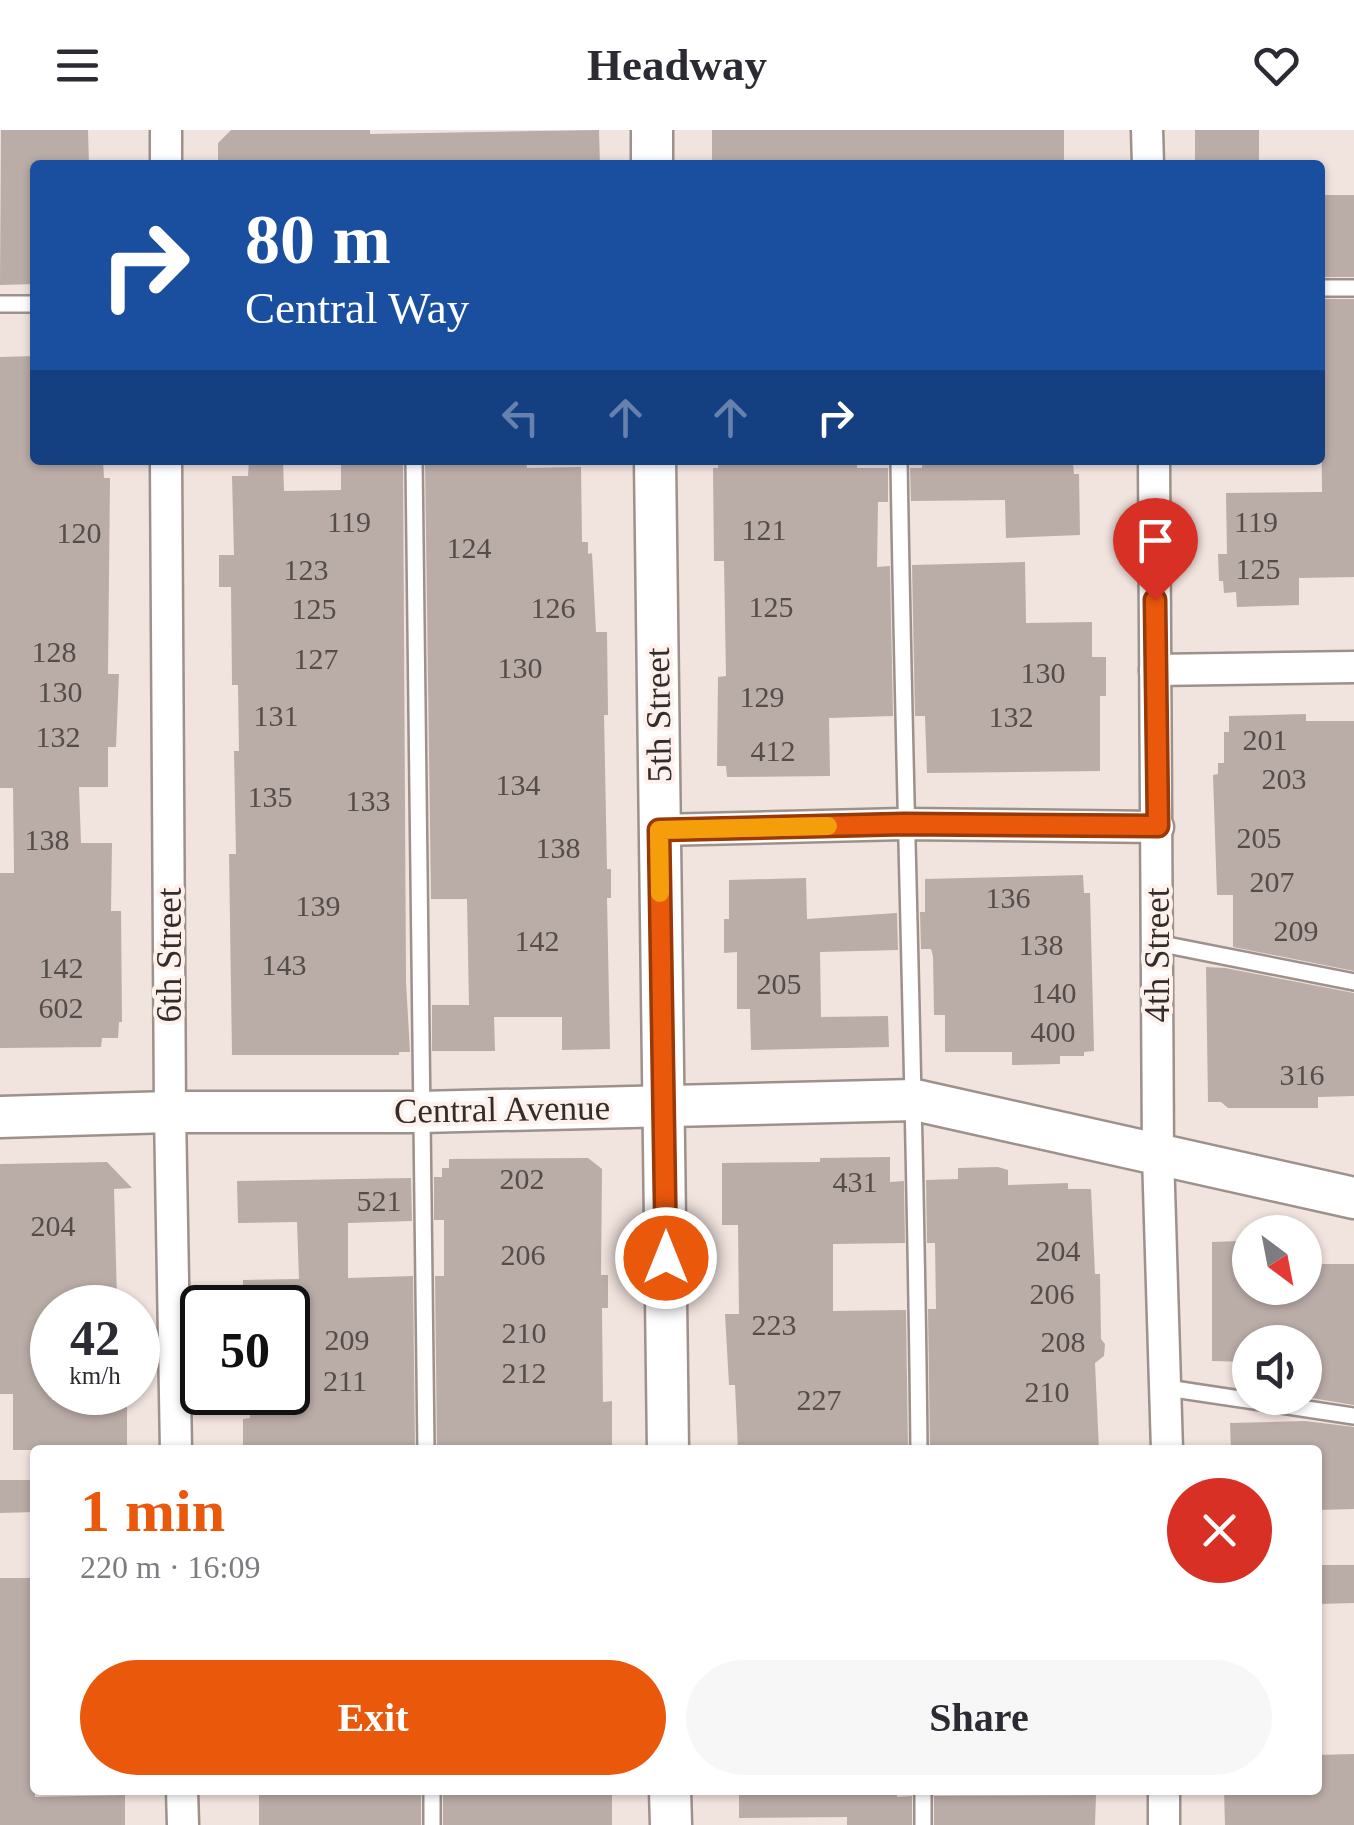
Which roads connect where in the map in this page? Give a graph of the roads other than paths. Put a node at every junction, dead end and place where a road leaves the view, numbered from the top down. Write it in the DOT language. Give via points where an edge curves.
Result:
graph roads {
  1 [pos="166,130"];
  2 [pos="652,130"];
  3 [pos="1147,130"];
  4 [pos="166,160"];
  5 [pos="652,160"];
  6 [pos="1148,160"];
  7 [pos="1325,288"];
  8 [pos="1354,288"];
  9 [pos="0,304"];
  10 [pos="30,304"];
  11 [pos="166,465"];
  12 [pos="414,465"];
  13 [pos="655,465"];
  14 [pos="899,465"];
  15 [pos="1154,465"];
  16 [pos="1354,667"];
  17 [pos="1155,670"];
  18 [pos="904,824"];
  19 [pos="1158,826"];
  20 [pos="659,830"];
  21 [pos="1157,943"];
  22 [pos="1354,982"];
  23 [pos="916,1100"];
  24 [pos="666,1105"];
  25 [pos="170,1112"];
  26 [pos="421,1112"];
  27 [pos="0,1117"];
  28 [pos="1158,1155"];
  29 [pos="1354,1198"];
  30 [pos="1167,1388"];
  31 [pos="1354,1416"];
  32 [pos="176,1445"];
  33 [pos="426,1445"];
  34 [pos="668,1445"];
  35 [pos="919,1445"];
  36 [pos="1167,1445"];
  37 [pos="182,1795"];
  38 [pos="432,1795"];
  39 [pos="670,1795"];
  40 [pos="923,1795"];
  41 [pos="1164,1795"];
  42 [pos="183,1825"];
  43 [pos="432,1825"];
  44 [pos="671,1825"];
  45 [pos="924,1825"];
  46 [pos="1164,1825"];
  1 -- 4 [label="street"];
  2 -- 5 [label="street"];
  3 -- 6 [label="street"];
  7 -- 8 [label="lane"];
  9 -- 10 [label="lane"];
  11 -- 25 [label="street, 6th Street"];
  12 -- 26 [label="lane"];
  13 -- 20 [label="street, 5th Street"];
  14 -- 18 [label="lane"];
  15 -- 17 [label="street, 4th Street"];
  16 -- 17 [label="street"];
  17 -- 19 [label="street, 4th Street"];
  18 -- 19 [label="street"];
  18 -- 20 [label="street"];
  18 -- 23 [label="lane"];
  19 -- 21 [label="street, 4th Street"];
  20 -- 24 [label="street, 5th Street"];
  21 -- 22 [label="lane"];
  21 -- 28 [label="street, 4th Street"];
  23 -- 24 [label="street, Central Avenue"];
  23 -- 28 [label="street, Central Avenue"];
  23 -- 35 [label="lane"];
  24 -- 26 [label="street, Central Avenue"];
  24 -- 34 [label="street, 5th Street"];
  25 -- 26 [label="street, Central Avenue"];
  25 -- 27 [label="street, Central Avenue"];
  25 -- 32 [label="street, 6th Street"];
  26 -- 33 [label="lane"];
  28 -- 29 [label="street, Central Avenue"];
  28 -- 30 [label="street, 4th Street"];
  30 -- 31 [label="lane"];
  30 -- 36 [label="street, 4th Street"];
  37 -- 42 [label="street"];
  38 -- 43 [label="lane"];
  39 -- 44 [label="street"];
  40 -- 45 [label="lane"];
  41 -- 46 [label="street"];
}
